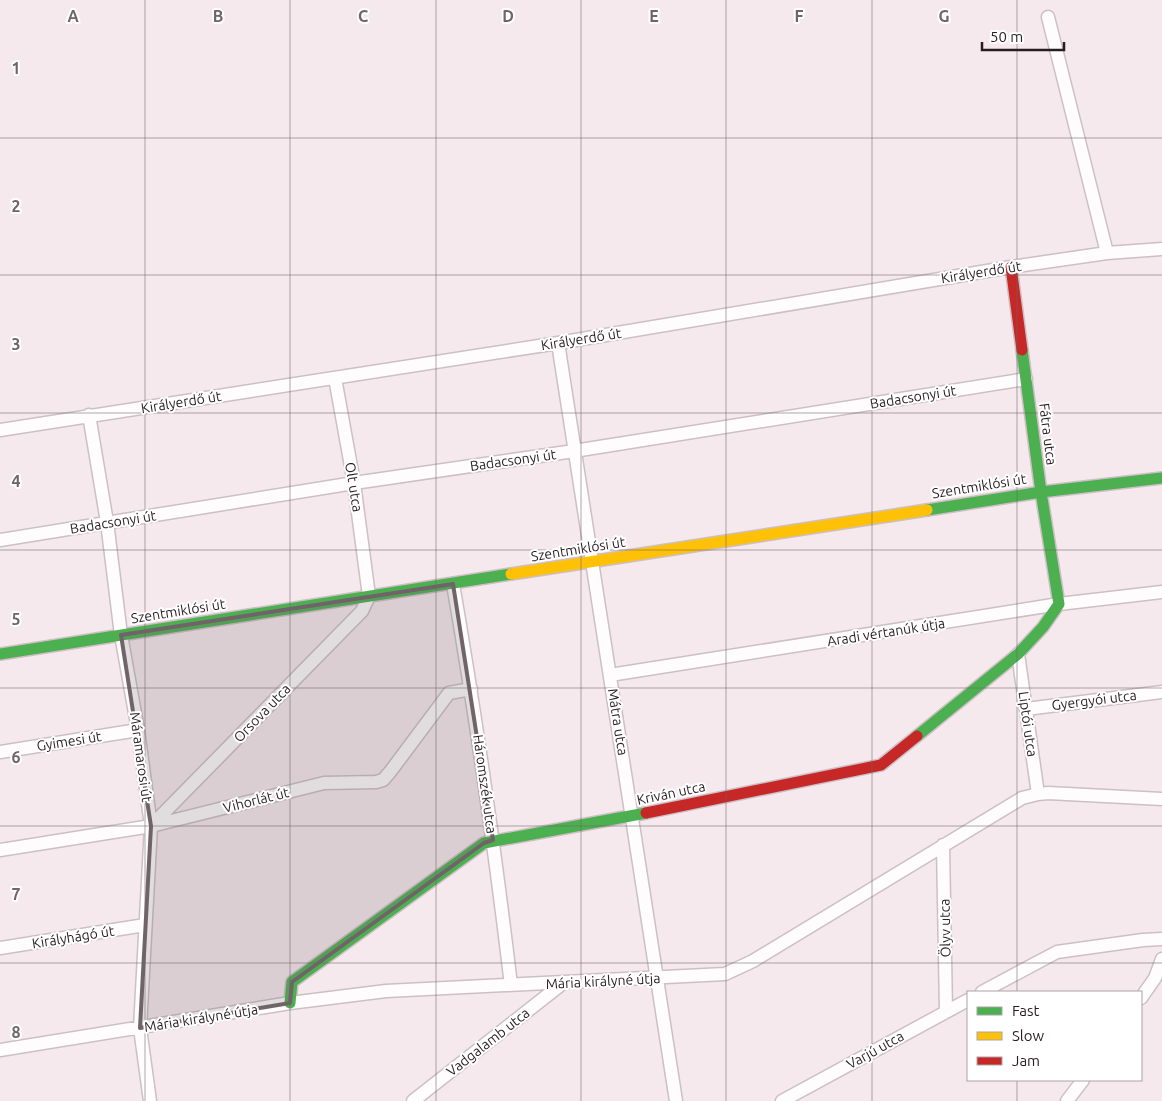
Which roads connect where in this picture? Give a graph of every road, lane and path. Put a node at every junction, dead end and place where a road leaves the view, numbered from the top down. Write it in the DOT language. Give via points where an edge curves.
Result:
graph roads {
  1 [pos="1048,17"];
  2 [pos="1162,249"];
  3 [pos="1107,253"];
  4 [pos="1011,267"];
  5 [pos="558,343"];
  6 [pos="335,378"];
  7 [pos="1026,379"];
  8 [pos="89,415"];
  9 [pos="0,430"];
  10 [pos="574,452"];
  11 [pos="1162,478"];
  12 [pos="354,483"];
  13 [pos="1040,492"];
  14 [pos="107,522"];
  15 [pos="0,540"];
  16 [pos="593,562"];
  17 [pos="453,584"];
  18 [pos="1162,592"];
  19 [pos="369,596"];
  20 [pos="1059,604"];
  21 [pos="121,635"];
  22 [pos="0,654"];
  23 [pos="1018,654"];
  24 [pos="610,675"];
  25 [pos="471,689"];
  26 [pos="1162,692"];
  27 [pos="1026,709"];
  28 [pos="138,730"];
  29 [pos="0,752"];
  30 [pos="1038,794"];
  31 [pos="1162,799"];
  32 [pos="632,816"];
  33 [pos="151,826"];
  34 [pos="493,840"];
  35 [pos="943,845"];
  36 [pos="0,850"];
  37 [pos="146,926"];
  38 [pos="1162,939"];
  39 [pos="0,948"];
  40 [pos="1162,959"];
  41 [pos="657,978"];
  42 [pos="563,983"];
  43 [pos="511,985"];
  44 [pos="984,991"];
  45 [pos="1142,997"];
  46 [pos="967,1001"];
  47 [pos="290,1003"];
  48 [pos="946,1012"];
  49 [pos="140,1028"];
  50 [pos="0,1050"];
  51 [pos="1082,1081"];
  52 [pos="150,1101"];
  53 [pos="413,1101"];
  54 [pos="676,1101"];
  55 [pos="782,1101"];
  56 [pos="1067,1101"];
  1 -- 3 [label="street"];
  2 -- 3 [label="street, Királyerdő út"];
  3 -- 4 [label="street, Királyerdő út"];
  4 -- 5 [label="street, Királyerdő út"];
  4 -- 7 [label="street, Fátra utca"];
  5 -- 6 [label="street, Királyerdő út"];
  5 -- 10 [label="street, Mátra utca"];
  6 -- 8 [label="street, Királyerdő út"];
  6 -- 12 [label="street, Olt utca"];
  7 -- 10 [label="street, Badacsonyi út"];
  7 -- 13 [label="street, Fátra utca"];
  8 -- 9 [label="street, Királyerdő út"];
  8 -- 14 [label="street, Máramarosi út"];
  10 -- 12 [label="street, Badacsonyi út"];
  10 -- 16 [label="street, Mátra utca"];
  11 -- 13 [label="street, Szentmiklósi út"];
  12 -- 14 [label="street, Badacsonyi út"];
  12 -- 19 [label="street, Olt utca"];
  13 -- 16 [label="street, Szentmiklósi út"];
  13 -- 20 [label="street, Fátra utca"];
  14 -- 15 [label="street, Badacsonyi út"];
  14 -- 21 [label="street, Máramarosi út"];
  16 -- 17 [label="street, Szentmiklósi út"];
  16 -- 24 [label="street, Mátra utca"];
  17 -- 19 [label="street, Szentmiklósi út"];
  17 -- 25 [label="street, Háromszék utca"];
  18 -- 20 [label="street, Aradi vértanúk útja"];
  19 -- 21 [label="street, Szentmiklósi út"];
  19 -- 33 [label="street, Orsova utca" via="362,611"];
  20 -- 23 [label="street, Kriván utca"];
  20 -- 24 [label="street, Aradi vértanúk útja"];
  21 -- 22 [label="street, Szentmiklósi út"];
  21 -- 28 [label="street, Máramarosi út"];
  23 -- 27 [label="street, Liptói utca"];
  23 -- 32 [label="street, Kriván utca" via="882,765"];
  24 -- 32 [label="street, Mátra utca"];
  25 -- 33 [label="street, Vihorlát út" via="448,693 383,780 324,783"];
  25 -- 34 [label="street, Háromszék utca"];
  26 -- 27 [label="street, Gyergyói utca"];
  27 -- 30 [label="street, Liptói utca"];
  28 -- 29 [label="street, Gyimesi út"];
  28 -- 33 [label="street, Máramarosi út"];
  30 -- 31 [label="street, Mária királyné útja"];
  30 -- 35 [label="street, Mária királyné útja" via="1008,805"];
  32 -- 34 [label="street, Kriván utca"];
  32 -- 41 [label="street, Mátra utca"];
  33 -- 36 [label="street, Vihorlát út"];
  33 -- 37 [label="street, Máramarosi út"];
  34 -- 43 [label="street, Háromszék utca"];
  34 -- 47 [label="street, Kriván utca" via="484,843 292,982"];
  35 -- 41 [label="street, Mária királyné útja" via="738,969 714,976"];
  35 -- 48 [label="street, Ölyv utca"];
  37 -- 39 [label="street, Királyhágó út"];
  37 -- 49 [label="street, Máramarosi út"];
  38 -- 44 [label="street" via="1057,952"];
  40 -- 45 [label="street" via="1155,978"];
  41 -- 42 [label="street, Mária királyné útja"];
  41 -- 54 [label="street, Mátra utca"];
  42 -- 43 [label="street, Mária királyné útja"];
  42 -- 53 [label="street, Vadgalamb utca"];
  43 -- 47 [label="street, Mária királyné útja" via="386,991"];
  46 -- 48 [label="street, Varjú utca"];
  47 -- 49 [label="street, Mária királyné útja"];
  48 -- 55 [label="street, Varjú utca"];
  49 -- 50 [label="street, Mária királyné útja"];
  49 -- 52 [label="street, Máramarosi út"];
  51 -- 56 [label="street"];
}
